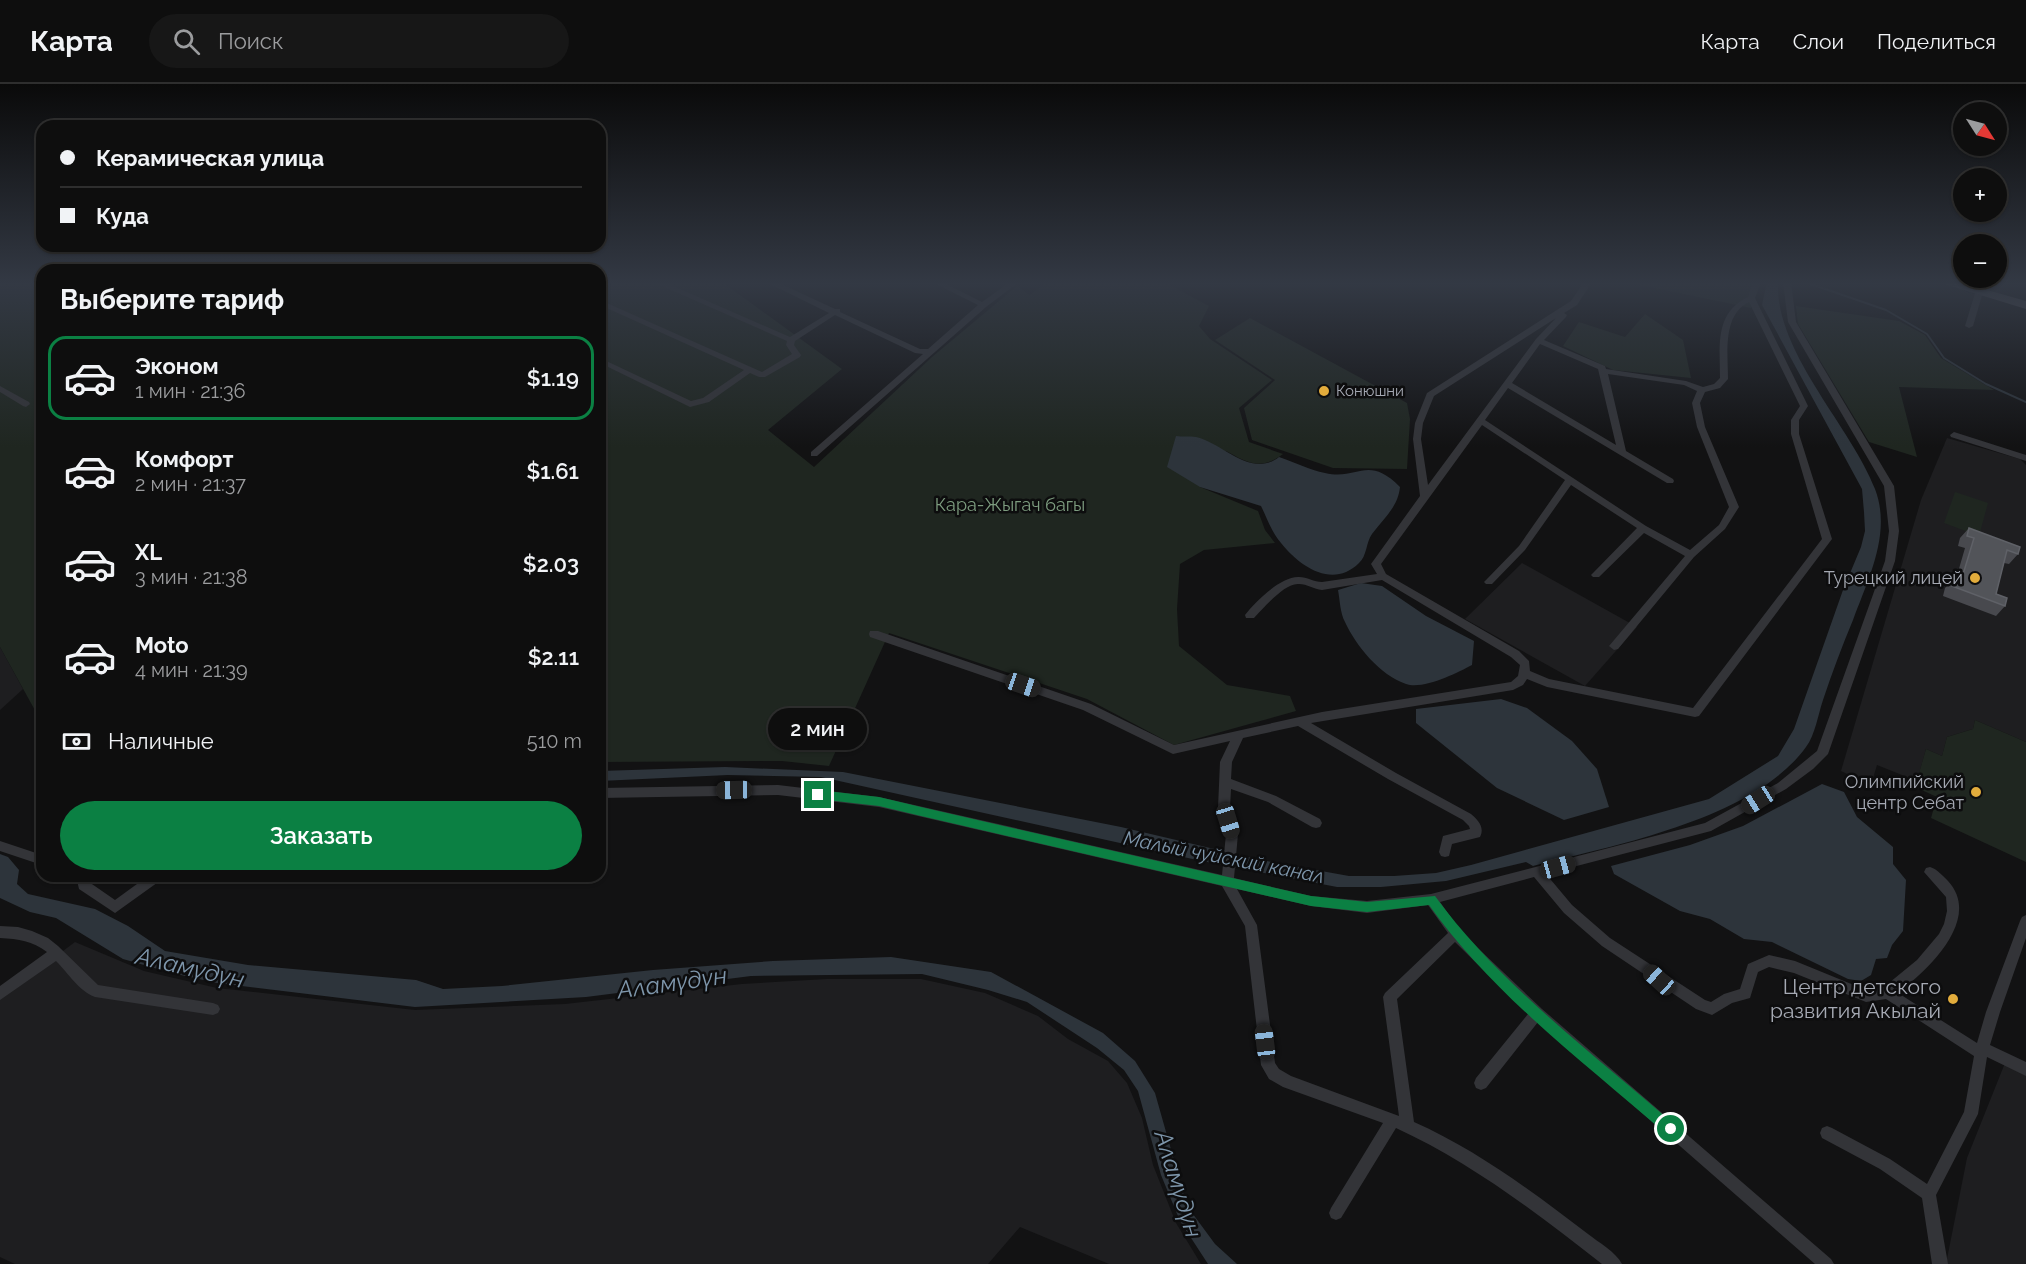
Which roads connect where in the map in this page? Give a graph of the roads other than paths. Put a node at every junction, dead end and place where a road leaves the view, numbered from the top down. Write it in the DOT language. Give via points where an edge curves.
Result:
graph roads {
  1 [pos="677,337"];
  2 [pos="784,337"];
  3 [pos="796,337"];
  4 [pos="890,337"];
  5 [pos="947,337"];
  6 [pos="1521,337"];
  7 [pos="1543,337"];
  8 [pos="1725,337"];
  9 [pos="1770,337"];
  10 [pos="1801,337"];
  11 [pos="791,340"];
  12 [pos="1539,341"];
  13 [pos="930,352"];
  14 [pos="606,363"];
  15 [pos="749,370"];
  16 [pos="1603,371"];
  17 [pos="1507,384"];
  18 [pos="0,388"];
  19 [pos="1702,390"];
  20 [pos="26,404"];
  21 [pos="1480,420"];
  22 [pos="1954,435"];
  23 [pos="1622,451"];
  24 [pos="814,454"];
  25 [pos="2026,458"];
  26 [pos="1570,480"];
  27 [pos="1670,481"];
  28 [pos="1425,496"];
  29 [pos="1643,528"];
  30 [pos="1691,555"];
  31 [pos="1596,575"];
  32 [pos="1383,576"];
  33 [pos="1489,582"];
  34 [pos="1250,615"];
  35 [pos="874,634"];
  36 [pos="1614,646"];
  37 [pos="1525,673"];
  38 [pos="1299,722"];
  39 [pos="1238,737"];
  40 [pos="1225,782"];
  41 [pos="606,793"];
  42 [pos="1316,823"];
  43 [pos="0,846"];
  44 [pos="1445,852"];
  45 [pos="36,858"];
  46 [pos="1537,872"];
  47 [pos="1930,872"];
  48 [pos="1227,878"];
  49 [pos="83,882"];
  50 [pos="149,882"];
  51 [pos="1431,899"];
  52 [pos="2026,921"];
  53 [pos="0,932"];
  54 [pos="1456,933"];
  55 [pos="53,949"];
  56 [pos="0,993"];
  57 [pos="1887,993"];
  58 [pos="213,1009"];
  59 [pos="1537,1013"];
  60 [pos="1982,1051"];
  61 [pos="2026,1069"];
  62 [pos="1481,1083"];
  63 [pos="1393,1120"];
  64 [pos="1408,1128"];
  65 [pos="1827,1133"];
  66 [pos="1929,1194"];
  67 [pos="1336,1213"];
  68 [pos="1614,1264"];
  69 [pos="1826,1264"];
  70 [pos="1940,1264"];
  1 -- 15 [label="street"];
  2 -- 11 [label="street"];
  3 -- 11 [label="street"];
  4 -- 13 [label="street" via="918,351"];
  5 -- 13 [label="street"];
  6 -- 28 [label="street" via="1430,395 1419,423 1418,439"];
  7 -- 12 [label="street"];
  8 -- 19 [label="street" via="1724,379 1717,386"];
  9 -- 37 [label="street" via="1804,406 1795,420 1795,434 1827,539 1695,713 1547,683"];
  10 -- 46 [label="street" via="1889,486 1894,531 1890,561 1821,754 1805,771 1707,828"];
  11 -- 15 [label="street" via="797,354 786,363 764,375"];
  12 -- 16 [label="street"];
  12 -- 17 [label="street"];
  13 -- 24 [label="street"];
  14 -- 15 [label="street" via="690,404 706,400"];
  16 -- 19 [label="street" via="1686,383"];
  16 -- 23 [label="street"];
  17 -- 21 [label="street"];
  17 -- 23 [label="street"];
  18 -- 20 [label="street"];
  19 -- 30 [label="street" via="1696,404 1701,427 1734,507 1722,527"];
  21 -- 26 [label="street"];
  21 -- 28 [label="street"];
  22 -- 25 [label="street"];
  23 -- 27 [label="street"];
  26 -- 29 [label="street"];
  26 -- 33 [label="street" via="1522,548"];
  28 -- 32 [label="street" via="1376,564"];
  29 -- 30 [label="street"];
  29 -- 31 [label="street"];
  30 -- 36 [label="street"];
  32 -- 34 [label="street" via="1314,587 1299,580 1290,582"];
  32 -- 37 [label="street" via="1515,654 1525,664"];
  35 -- 39 [label="street" via="1087,707 1173,750"];
  37 -- 38 [label="street" via="1522,681 1513,686"];
  38 -- 39 [label="street"];
  38 -- 44 [label="street" via="1475,824 1476,833 1448,840"];
  39 -- 40 [label="street" via="1226,762"];
  40 -- 42 [label="street" via="1272,799"];
  40 -- 48 [label="street" via="1224,808 1232,834"];
  41 -- 48 [label="street" via="778,790 879,802"];
  43 -- 45 [label="street"];
  46 -- 51 [label="street"];
  46 -- 57 [label="street" via="1568,909 1606,942 1659,980 1712,1009 1745,994 1753,968 1769,961 1795,967 1866,996"];
  47 -- 57 [label="street" via="1951,894 1954,911 1944,937 1919,969"];
  48 -- 51 [label="street" via="1311,901 1367,907"];
  48 -- 63 [label="street" via="1251,925 1268,1065 1274,1074"];
  49 -- 50 [label="street" via="115,907"];
  51 -- 54 [label="street"];
  52 -- 60 [label="street"];
  53 -- 55 [label="street" via="31,934"];
  54 -- 59 [label="street"];
  54 -- 64 [label="street" via="1390,997"];
  55 -- 56 [label="street"];
  55 -- 58 [label="street" via="95,992"];
  57 -- 60 [label="street"];
  59 -- 62 [label="street"];
  59 -- 69 [label="street"];
  60 -- 61 [label="street"];
  60 -- 66 [label="street" via="1971,1114"];
  63 -- 64 [label="street"];
  63 -- 67 [label="street"];
  64 -- 68 [label="street" via="1458,1152"];
  65 -- 66 [label="street"];
  66 -- 70 [label="street"];
}
